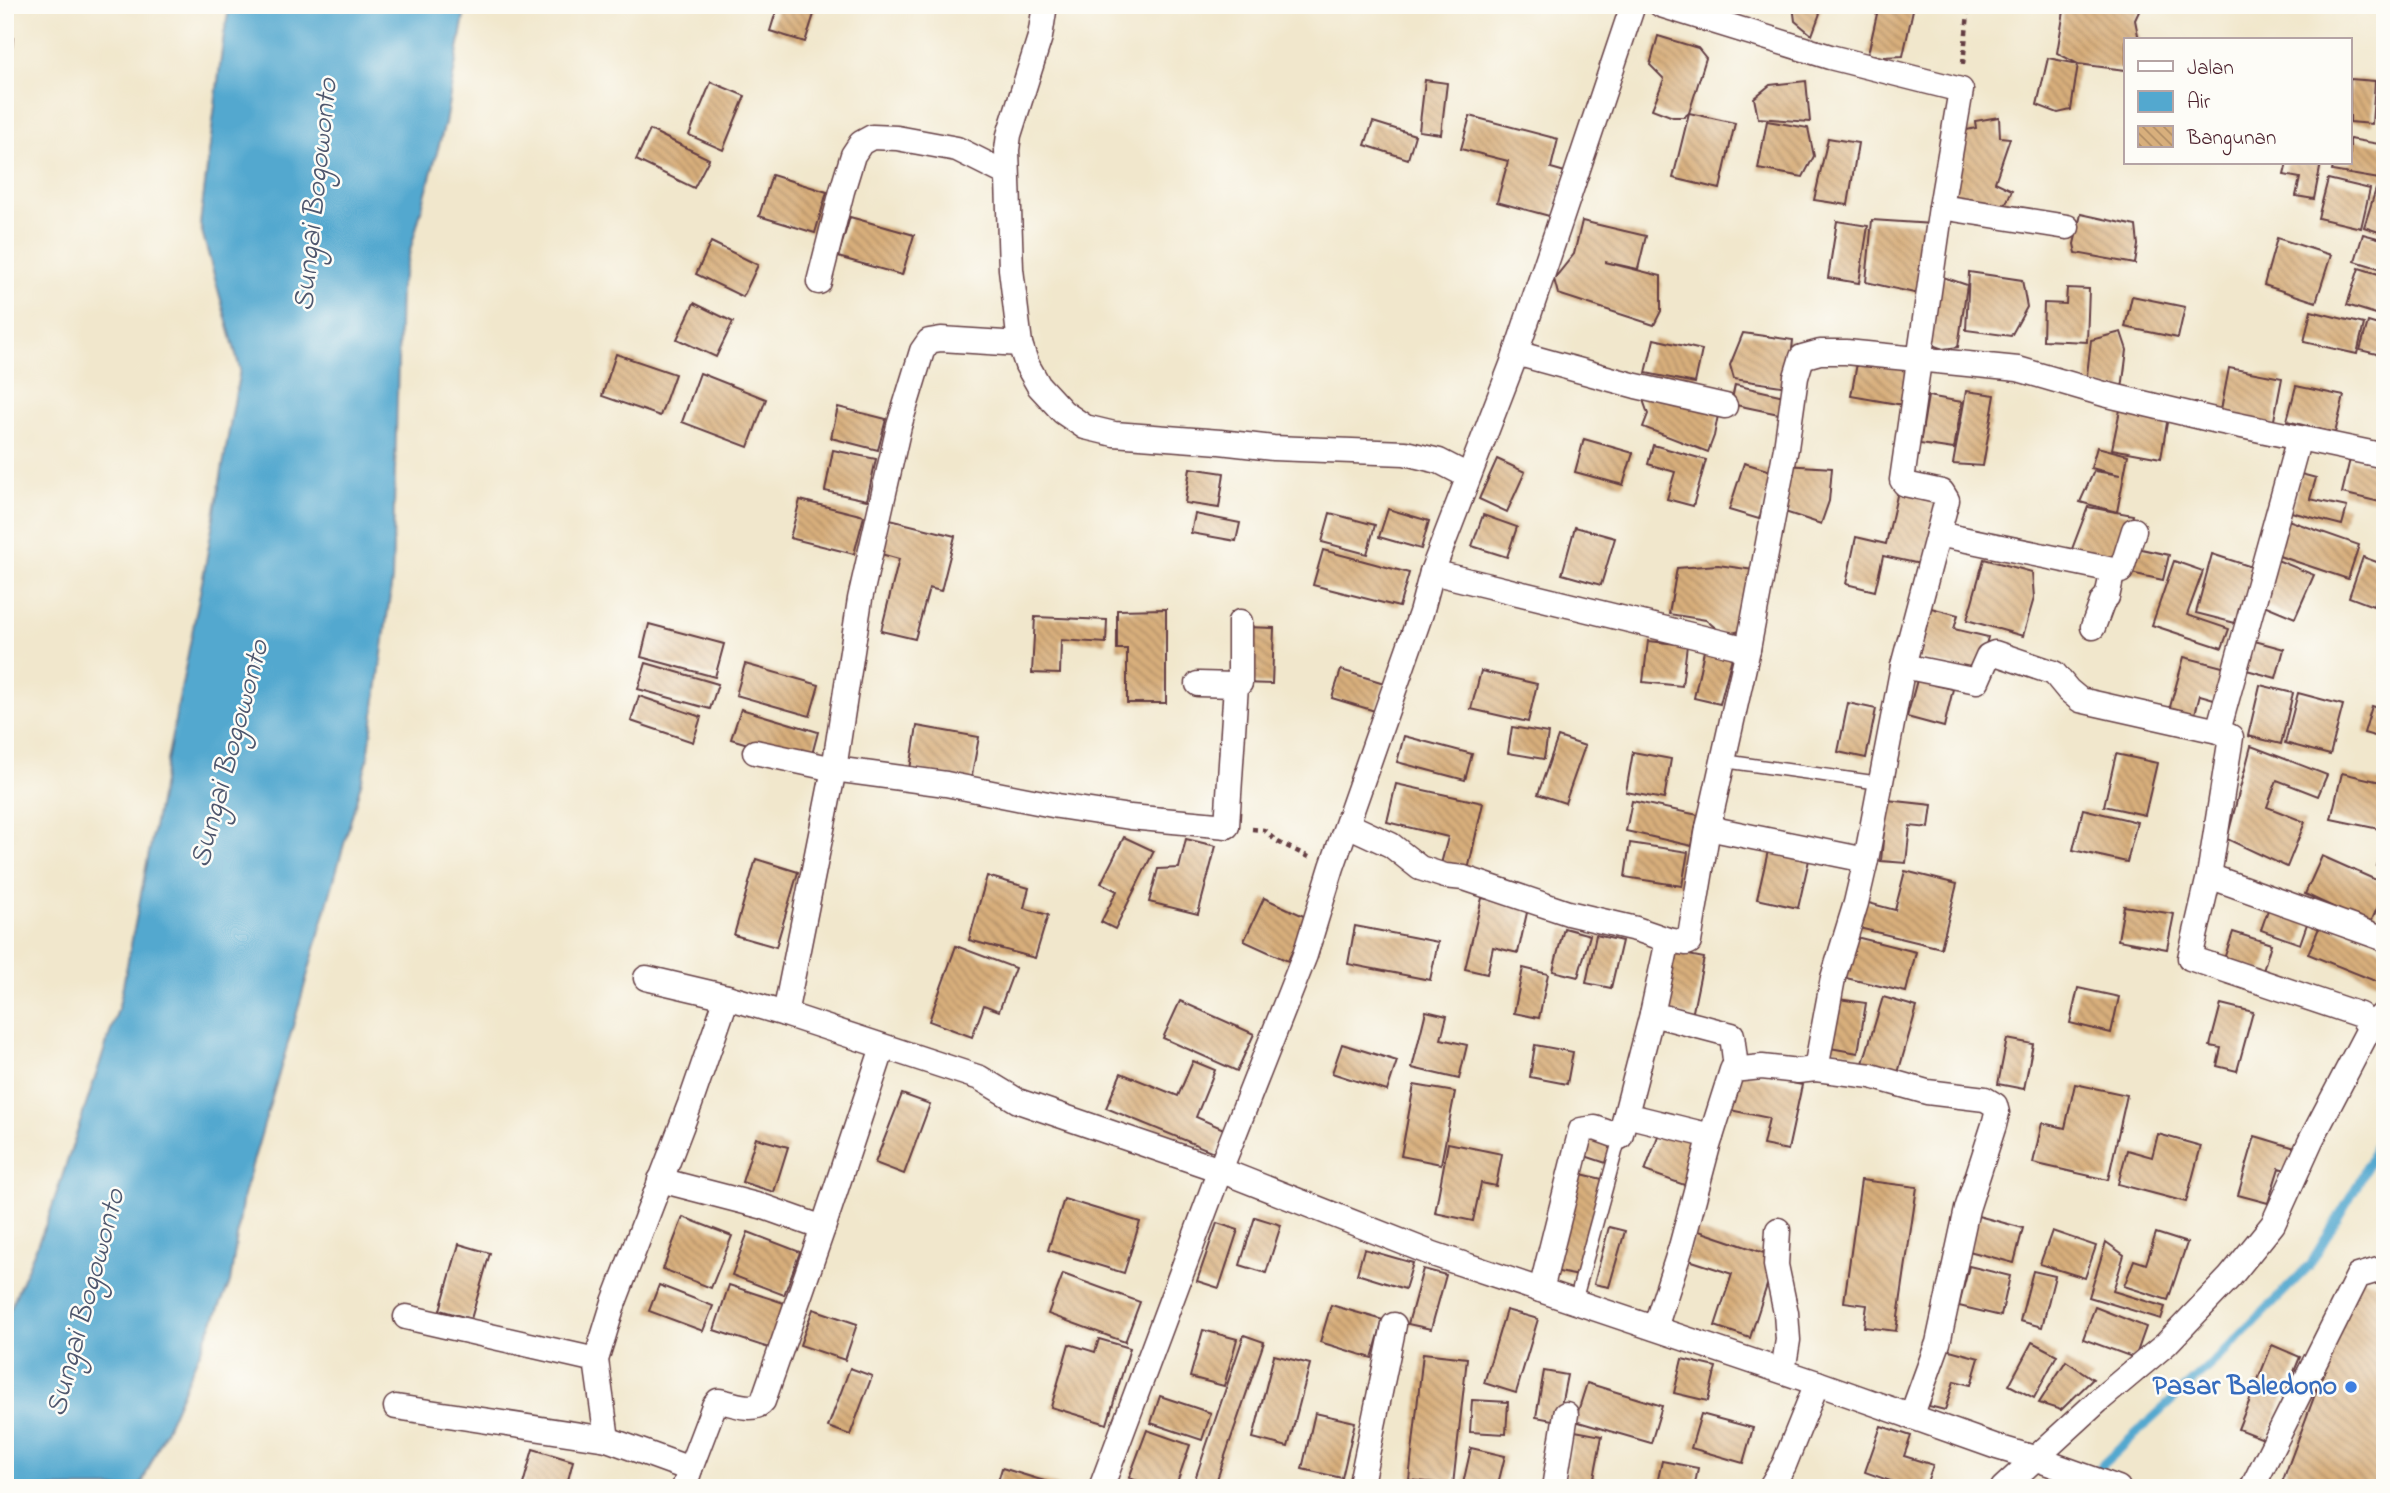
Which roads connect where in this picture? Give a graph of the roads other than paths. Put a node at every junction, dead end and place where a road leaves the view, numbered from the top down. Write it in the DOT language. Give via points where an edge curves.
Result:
graph roads {
  1 [pos="1045,5"];
  2 [pos="1633,5"];
  3 [pos="1661,5"];
  4 [pos="1007,174"];
  5 [pos="1941,207"];
  6 [pos="2067,227"];
  7 [pos="819,282"];
  8 [pos="1020,344"];
  9 [pos="1516,353"];
  10 [pos="1919,359"];
  11 [pos="1726,406"];
  12 [pos="2299,438"];
  13 [pos="2385,456"];
  14 [pos="1468,476"];
  15 [pos="2134,530"];
  16 [pos="1938,534"];
  17 [pos="2113,570"];
  18 [pos="1432,572"];
  19 [pos="1240,622"];
  20 [pos="2093,627"];
  21 [pos="1748,649"];
  22 [pos="1903,666"];
  23 [pos="1198,684"];
  24 [pos="1236,685"];
  25 [pos="2218,732"];
  26 [pos="755,752"];
  27 [pos="1724,761"];
  28 [pos="834,769"];
  29 [pos="1880,783"];
  30 [pos="1348,825"];
  31 [pos="1708,828"];
  32 [pos="1866,860"];
  33 [pos="2209,876"];
  34 [pos="2385,939"];
  35 [pos="1668,940"];
  36 [pos="646,978"];
  37 [pos="727,997"];
  38 [pos="785,1014"];
  39 [pos="1652,1014"];
  40 [pos="2378,1019"];
  41 [pos="883,1047"];
  42 [pos="1737,1068"];
  43 [pos="1816,1069"];
  44 [pos="1623,1126"];
  45 [pos="1711,1136"];
  46 [pos="1220,1170"];
  47 [pos="660,1180"];
  48 [pos="823,1228"];
  49 [pos="1778,1230"];
  50 [pos="2385,1268"];
  51 [pos="1541,1290"];
  52 [pos="1575,1302"];
  53 [pos="406,1317"];
  54 [pos="1394,1325"];
  55 [pos="1656,1328"];
  56 [pos="596,1360"];
  57 [pos="1783,1371"];
  58 [pos="1817,1383"];
  59 [pos="396,1407"];
  60 [pos="1566,1414"];
  61 [pos="1911,1417"];
  62 [pos="607,1439"];
  63 [pos="2044,1461"];
  64 [pos="687,1478"];
  65 [pos="2110,1485"];
  66 [pos="1107,1486"];
  67 [pos="1365,1487"];
  68 [pos="1554,1488"];
  69 [pos="1770,1488"];
  70 [pos="2003,1488"];
  71 [pos="2252,1488"];
  1 -- 4 [label="street" via="1040,37 1009,135"];
  2 -- 9 [label="street"];
  3 -- 5 [label="street" via="1830,57 1961,90"];
  4 -- 7 [label="street" via="957,149 897,138 872,137 861,143 842,191"];
  4 -- 8 [label="street"];
  5 -- 6 [label="street"];
  5 -- 10 [label="street"];
  8 -- 14 [label="street" via="1039,386 1062,412 1085,427 1114,435 1273,449 1405,453 1439,461"];
  8 -- 28 [label="street" via="941,339 929,341 922,351 899,426 860,599"];
  9 -- 11 [label="street"];
  9 -- 14 [label="street"];
  10 -- 12 [label="street" via="2018,369 2104,394"];
  10 -- 16 [label="street" via="1902,480 1946,496"];
  10 -- 21 [label="street" via="1833,352 1802,356"];
  12 -- 13 [label="street"];
  12 -- 25 [label="street"];
  14 -- 18 [label="street"];
  15 -- 17 [label="street" via="2122,571"];
  16 -- 17 [label="street"];
  16 -- 22 [label="street"];
  17 -- 20 [label="street"];
  18 -- 21 [label="street"];
  18 -- 30 [label="street"];
  19 -- 24 [label="street" via="1240,683"];
  21 -- 27 [label="street"];
  22 -- 25 [label="street" via="1978,681 1988,656 1995,653 2054,673 2080,699"];
  22 -- 29 [label="street"];
  23 -- 24 [label="street"];
  24 -- 28 [label="street" via="1227,826 1130,817"];
  25 -- 33 [label="street" via="2231,737"];
  26 -- 28 [label="street"];
  27 -- 29 [label="lane"];
  27 -- 31 [label="street"];
  28 -- 38 [label="street"];
  29 -- 32 [label="street"];
  30 -- 35 [label="street" via="1391,845 1420,868"];
  30 -- 46 [label="street" via="1305,955"];
  31 -- 32 [label="street"];
  31 -- 35 [label="street" via="1692,938 1686,943"];
  32 -- 43 [label="street" via="1833,978"];
  33 -- 34 [label="street"];
  33 -- 40 [label="street" via="2190,958"];
  35 -- 39 [label="street"];
  36 -- 37 [label="street"];
  37 -- 38 [label="street"];
  37 -- 47 [label="street"];
  38 -- 41 [label="street"];
  39 -- 42 [label="street" via="1732,1035"];
  39 -- 44 [label="street"];
  40 -- 63 [label="street" via="2311,1140 2273,1224 2166,1344"];
  41 -- 46 [label="street" via="980,1078 1018,1101"];
  41 -- 48 [label="street"];
  42 -- 43 [label="street"];
  42 -- 45 [label="street" via="1730,1075"];
  43 -- 61 [label="street" via="1871,1076 1995,1105 1997,1113 1967,1209 1938,1343"];
  44 -- 45 [label="street"];
  44 -- 51 [label="street" via="1581,1130"];
  44 -- 52 [label="lane"];
  45 -- 55 [label="street"];
  46 -- 51 [label="street" via="1433,1254"];
  46 -- 66 [label="street"];
  47 -- 48 [label="street"];
  47 -- 56 [label="street"];
  48 -- 64 [label="street" via="763,1401 752,1408 718,1401"];
  49 -- 57 [label="street" via="1776,1265 1788,1340"];
  50 -- 71 [label="street" via="2358,1276"];
  51 -- 52 [label="street"];
  52 -- 55 [label="street"];
  53 -- 56 [label="street"];
  54 -- 67 [label="street"];
  55 -- 57 [label="street"];
  56 -- 62 [label="street"];
  57 -- 58 [label="street"];
  58 -- 61 [label="street"];
  58 -- 69 [label="street"];
  59 -- 62 [label="street"];
  60 -- 68 [label="street"];
  61 -- 63 [label="street"];
  62 -- 64 [label="street"];
  63 -- 65 [label="street"];
  63 -- 70 [label="street"];
}
